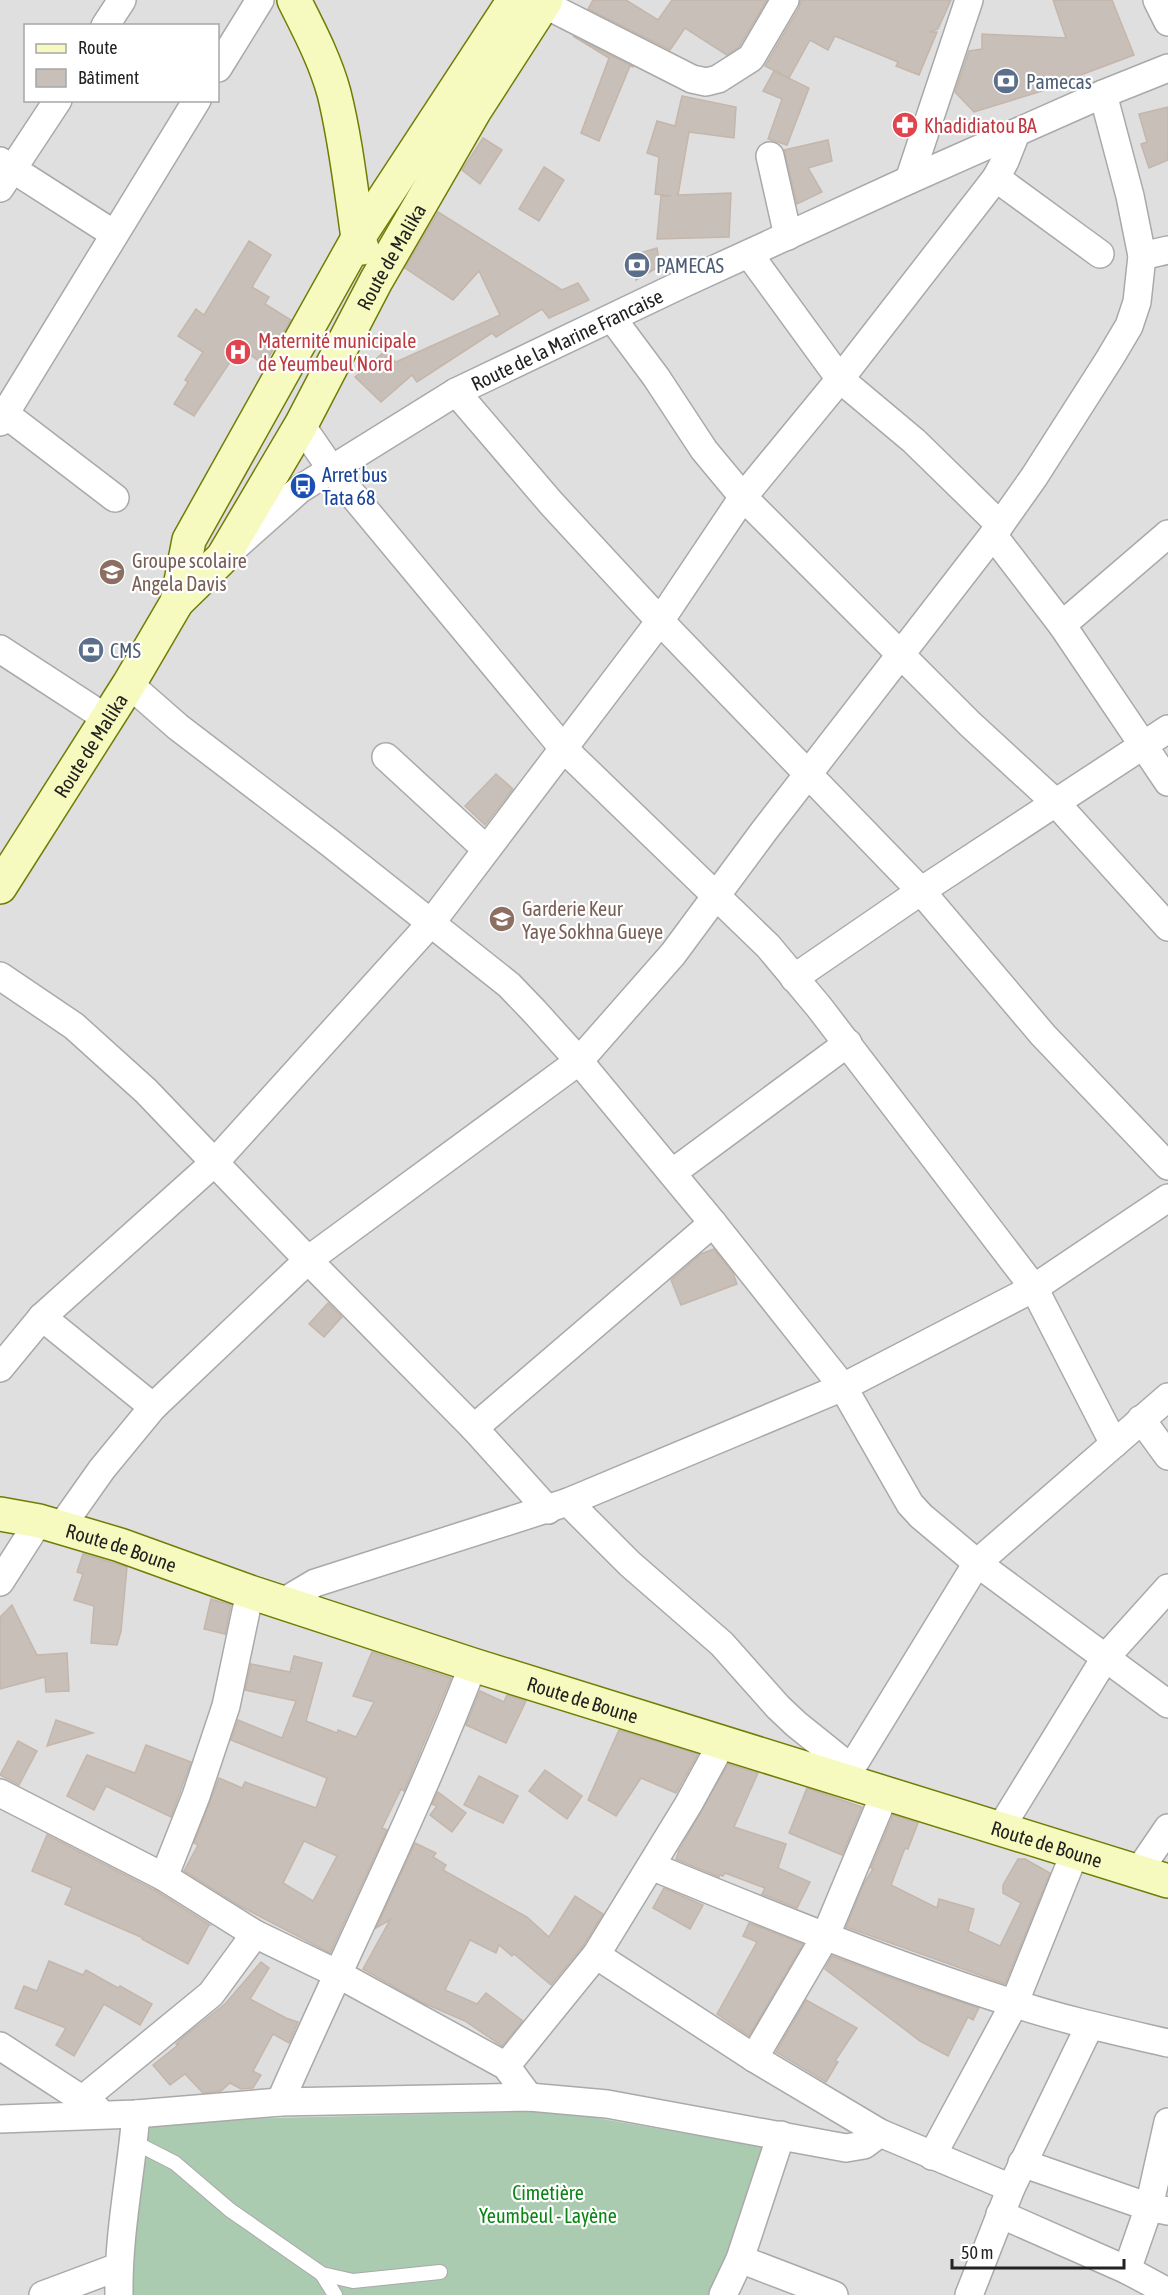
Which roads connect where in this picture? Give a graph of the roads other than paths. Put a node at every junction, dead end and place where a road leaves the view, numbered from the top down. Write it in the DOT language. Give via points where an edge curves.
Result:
graph roads {
  1 [pos="122,0"];
  2 [pos="260,0"];
  3 [pos="294,0"];
  4 [pos="785,0"];
  5 [pos="969,0"];
  6 [pos="1157,0"];
  7 [pos="535,1"];
  8 [pos="1168,22"];
  9 [pos="106,24"];
  10 [pos="219,66"];
  11 [pos="1168,68"];
  12 [pos="1103,94"];
  13 [pos="57,102"];
  14 [pos="196,102"];
  15 [pos="1016,133"];
  16 [pos="770,156"];
  17 [pos="4,173"];
  18 [pos="996,178"];
  19 [pos="909,180"];
  20 [pos="114,234"];
  21 [pos="788,236"];
  22 [pos="358,238"];
  23 [pos="1168,250"];
  24 [pos="749,254"];
  25 [pos="1100,254"];
  26 [pos="1142,256"];
  27 [pos="376,281"];
  28 [pos="612,318"];
  29 [pos="840,379"];
  30 [pos="456,392"];
  31 [pos="2,415"];
  32 [pos="301,425"];
  33 [pos="333,470"];
  34 [pos="743,497"];
  35 [pos="116,498"];
  36 [pos="997,530"];
  37 [pos="1168,534"];
  38 [pos="223,557"];
  39 [pos="177,602"];
  40 [pos="660,621"];
  41 [pos="1062,625"];
  42 [pos="0,649"];
  43 [pos="900,653"];
  44 [pos="129,684"];
  45 [pos="106,718"];
  46 [pos="1168,729"];
  47 [pos="1144,745"];
  48 [pos="562,748"];
  49 [pos="386,757"];
  50 [pos="808,776"];
  51 [pos="1168,782"];
  52 [pos="1056,803"];
  53 [pos="486,849"];
  54 [pos="0,887"];
  55 [pos="921,891"];
  56 [pos="716,894"];
  57 [pos="431,923"];
  58 [pos="1168,927"];
  59 [pos="0,976"];
  60 [pos="794,978"];
  61 [pos="848,1043"];
  62 [pos="579,1060"];
  63 [pos="214,1162"];
  64 [pos="1168,1166"];
  65 [pos="672,1173"];
  66 [pos="1168,1198"];
  67 [pos="713,1223"];
  68 [pos="308,1260"];
  69 [pos="1035,1288"];
  70 [pos="42,1317"];
  71 [pos="0,1368"];
  72 [pos="843,1387"];
  73 [pos="1168,1396"];
  74 [pos="153,1407"];
  75 [pos="1141,1419"];
  76 [pos="474,1428"];
  77 [pos="1114,1444"];
  78 [pos="1168,1456"];
  79 [pos="558,1506"];
  80 [pos="0,1514"];
  81 [pos="50,1524"];
  82 [pos="977,1563"];
  83 [pos="0,1582"];
  84 [pos="1168,1588"];
  85 [pos="250,1592"];
  86 [pos="283,1602"];
  87 [pos="1105,1658"];
  88 [pos="473,1665"];
  89 [pos="1168,1704"];
  90 [pos="722,1743"];
  91 [pos="848,1775"];
  92 [pos="885,1793"];
  93 [pos="2,1799"];
  94 [pos="1168,1828"];
  95 [pos="999,1829"];
  96 [pos="1075,1852"];
  97 [pos="651,1866"];
  98 [pos="164,1877"];
  99 [pos="1153,1877"];
  100 [pos="255,1934"];
  101 [pos="825,1937"];
  102 [pos="596,1955"];
  103 [pos="336,1973"];
  104 [pos="1014,2004"];
  105 [pos="1090,2025"];
  106 [pos="1168,2043"];
  107 [pos="0,2046"];
  108 [pos="754,2058"];
  109 [pos="506,2066"];
  110 [pos="529,2097"];
  111 [pos="84,2099"];
  112 [pos="280,2102"];
  113 [pos="136,2114"];
  114 [pos="107,2115"];
  115 [pos="0,2119"];
  116 [pos="1168,2122"];
  117 [pos="880,2133"];
  118 [pos="781,2136"];
  119 [pos="134,2142"];
  120 [pos="932,2156"];
  121 [pos="1022,2163"];
  122 [pos="1011,2188"];
  123 [pos="1159,2209"];
  124 [pos="999,2214"];
  125 [pos="740,2259"];
  126 [pos="118,2267"];
  127 [pos="1127,2270"];
  128 [pos="440,2272"];
  129 [pos="322,2274"];
  130 [pos="1168,2292"];
  131 [pos="43,2295"];
  132 [pos="118,2295"];
  133 [pos="334,2295"];
  134 [pos="723,2295"];
  135 [pos="834,2295"];
  136 [pos="969,2295"];
  1 -- 9 [label="street"];
  2 -- 10 [label="street"];
  3 -- 22 [label="main road" via="318,48 333,91"];
  4 -- 7 [label="street" via="751,58 706,82 692,79"];
  5 -- 19 [label="street"];
  6 -- 8 [label="street"];
  7 -- 22 [label="main road, Route de Malika"];
  7 -- 27 [label="main road, Route de Malika"];
  11 -- 12 [label="street, Route de la Marine Francaise"];
  12 -- 15 [label="street, Route de la Marine Francaise"];
  12 -- 26 [label="street"];
  13 -- 17 [label="street"];
  14 -- 20 [label="street"];
  15 -- 18 [label="street"];
  15 -- 19 [label="street, Route de la Marine Francaise"];
  16 -- 21 [label="street"];
  17 -- 20 [label="street"];
  18 -- 25 [label="street"];
  18 -- 29 [label="street"];
  19 -- 21 [label="street, Route de la Marine Francaise"];
  20 -- 31 [label="street"];
  21 -- 24 [label="street, Route de la Marine Francaise"];
  22 -- 27 [label="main road"];
  22 -- 39 [label="main road, Route de Malika" via="189,540"];
  23 -- 26 [label="street"];
  24 -- 28 [label="street, Route de la Marine Francaise"];
  24 -- 29 [label="street"];
  26 -- 36 [label="street" via="1137,302 1129,326"];
  27 -- 32 [label="main road, Route de Malika"];
  28 -- 30 [label="street, Route de la Marine Francaise"];
  28 -- 34 [label="street" via="704,450"];
  29 -- 34 [label="street"];
  29 -- 36 [label="street" via="914,441"];
  30 -- 33 [label="street, Route de la Marine Francaise"];
  30 -- 40 [label="street"];
  31 -- 35 [label="street"];
  32 -- 33 [label="street"];
  32 -- 38 [label="main road, Route de Malika"];
  33 -- 38 [label="street, Route de la Marine Francaise" via="300,489"];
  33 -- 48 [label="street"];
  34 -- 40 [label="street"];
  34 -- 43 [label="street"];
  36 -- 41 [label="street"];
  36 -- 43 [label="street"];
  37 -- 41 [label="street"];
  38 -- 39 [label="main road, Route de Malika"];
  39 -- 44 [label="main road, Route de Malika"];
  40 -- 48 [label="street"];
  40 -- 50 [label="street"];
  41 -- 47 [label="street"];
  42 -- 45 [label="street"];
  43 -- 50 [label="street"];
  43 -- 52 [label="street"];
  44 -- 45 [label="main road, Route de Malika"];
  44 -- 57 [label="street" via="178,727"];
  45 -- 54 [label="main road, Route de Malika"];
  46 -- 47 [label="street"];
  47 -- 51 [label="street"];
  47 -- 52 [label="street"];
  48 -- 53 [label="street"];
  48 -- 56 [label="street"];
  49 -- 53 [label="street"];
  50 -- 55 [label="street"];
  50 -- 56 [label="street"];
  52 -- 55 [label="street"];
  52 -- 58 [label="street"];
  53 -- 57 [label="street"];
  55 -- 60 [label="street"];
  55 -- 64 [label="street" via="1043,1035"];
  56 -- 60 [label="street"];
  56 -- 62 [label="street" via="659,971"];
  57 -- 62 [label="street" via="508,985"];
  57 -- 63 [label="street"];
  59 -- 63 [label="street" via="108,1054"];
  60 -- 61 [label="street"];
  61 -- 65 [label="street"];
  61 -- 69 [label="street"];
  62 -- 65 [label="street"];
  62 -- 68 [label="street"];
  63 -- 68 [label="street"];
  63 -- 70 [label="street"];
  65 -- 67 [label="street"];
  66 -- 69 [label="street"];
  67 -- 72 [label="street"];
  67 -- 76 [label="street"];
  68 -- 74 [label="street"];
  68 -- 76 [label="street"];
  69 -- 72 [label="street"];
  69 -- 77 [label="street"];
  70 -- 71 [label="street"];
  70 -- 74 [label="street"];
  72 -- 79 [label="street"];
  72 -- 82 [label="street" via="910,1504"];
  73 -- 75 [label="street"];
  74 -- 81 [label="street"];
  75 -- 77 [label="street"];
  75 -- 78 [label="street"];
  76 -- 79 [label="street"];
  77 -- 82 [label="street"];
  79 -- 86 [label="street" via="315,1584"];
  79 -- 91 [label="street" via="722,1644"];
  80 -- 81 [label="main road, Route de Boune"];
  81 -- 83 [label="street"];
  81 -- 85 [label="main road, Route de Boune"];
  82 -- 87 [label="street"];
  82 -- 91 [label="street"];
  84 -- 87 [label="street"];
  85 -- 86 [label="main road, Route de Boune"];
  85 -- 98 [label="street" via="226,1706"];
  86 -- 88 [label="main road, Route de Boune"];
  87 -- 89 [label="street"];
  87 -- 95 [label="street"];
  88 -- 90 [label="main road, Route de Boune"];
  88 -- 103 [label="street" via="436,1760"];
  90 -- 91 [label="main road, Route de Boune"];
  90 -- 97 [label="street"];
  91 -- 92 [label="main road, Route de Boune"];
  92 -- 95 [label="main road, Route de Boune"];
  92 -- 101 [label="street"];
  93 -- 98 [label="street"];
  94 -- 99 [label="street"];
  95 -- 96 [label="main road, Route de Boune"];
  96 -- 99 [label="main road, Route de Boune"];
  96 -- 104 [label="street"];
  97 -- 101 [label="street"];
  97 -- 102 [label="street"];
  98 -- 100 [label="street"];
  100 -- 103 [label="street"];
  100 -- 111 [label="street" via="206,1998"];
  101 -- 104 [label="street"];
  101 -- 108 [label="street"];
  102 -- 108 [label="street"];
  102 -- 109 [label="street"];
  103 -- 109 [label="street"];
  103 -- 112 [label="street"];
  104 -- 105 [label="street"];
  104 -- 120 [label="street"];
  105 -- 106 [label="street"];
  105 -- 121 [label="street"];
  107 -- 111 [label="street"];
  108 -- 117 [label="street"];
  109 -- 110 [label="street"];
  110 -- 112 [label="street"];
  110 -- 118 [label="street" via="607,2104"];
  111 -- 114 [label="street"];
  112 -- 113 [label="street"];
  113 -- 114 [label="street"];
  113 -- 119 [label="street"];
  114 -- 115 [label="street"];
  116 -- 123 [label="street"];
  117 -- 118 [label="street" via="864,2145 846,2148"];
  117 -- 120 [label="street"];
  118 -- 125 [label="street"];
  119 -- 126 [label="street"];
  119 -- 129 [label="lane" via="175,2163 230,2210"];
  120 -- 122 [label="street"];
  121 -- 122 [label="street"];
  121 -- 123 [label="street"];
  122 -- 124 [label="street"];
  123 -- 127 [label="street"];
  124 -- 127 [label="street"];
  124 -- 136 [label="street"];
  125 -- 134 [label="street"];
  125 -- 135 [label="street"];
  126 -- 131 [label="street"];
  126 -- 132 [label="street"];
  127 -- 130 [label="street"];
  128 -- 129 [label="lane" via="353,2281"];
  129 -- 133 [label="lane"];
}
